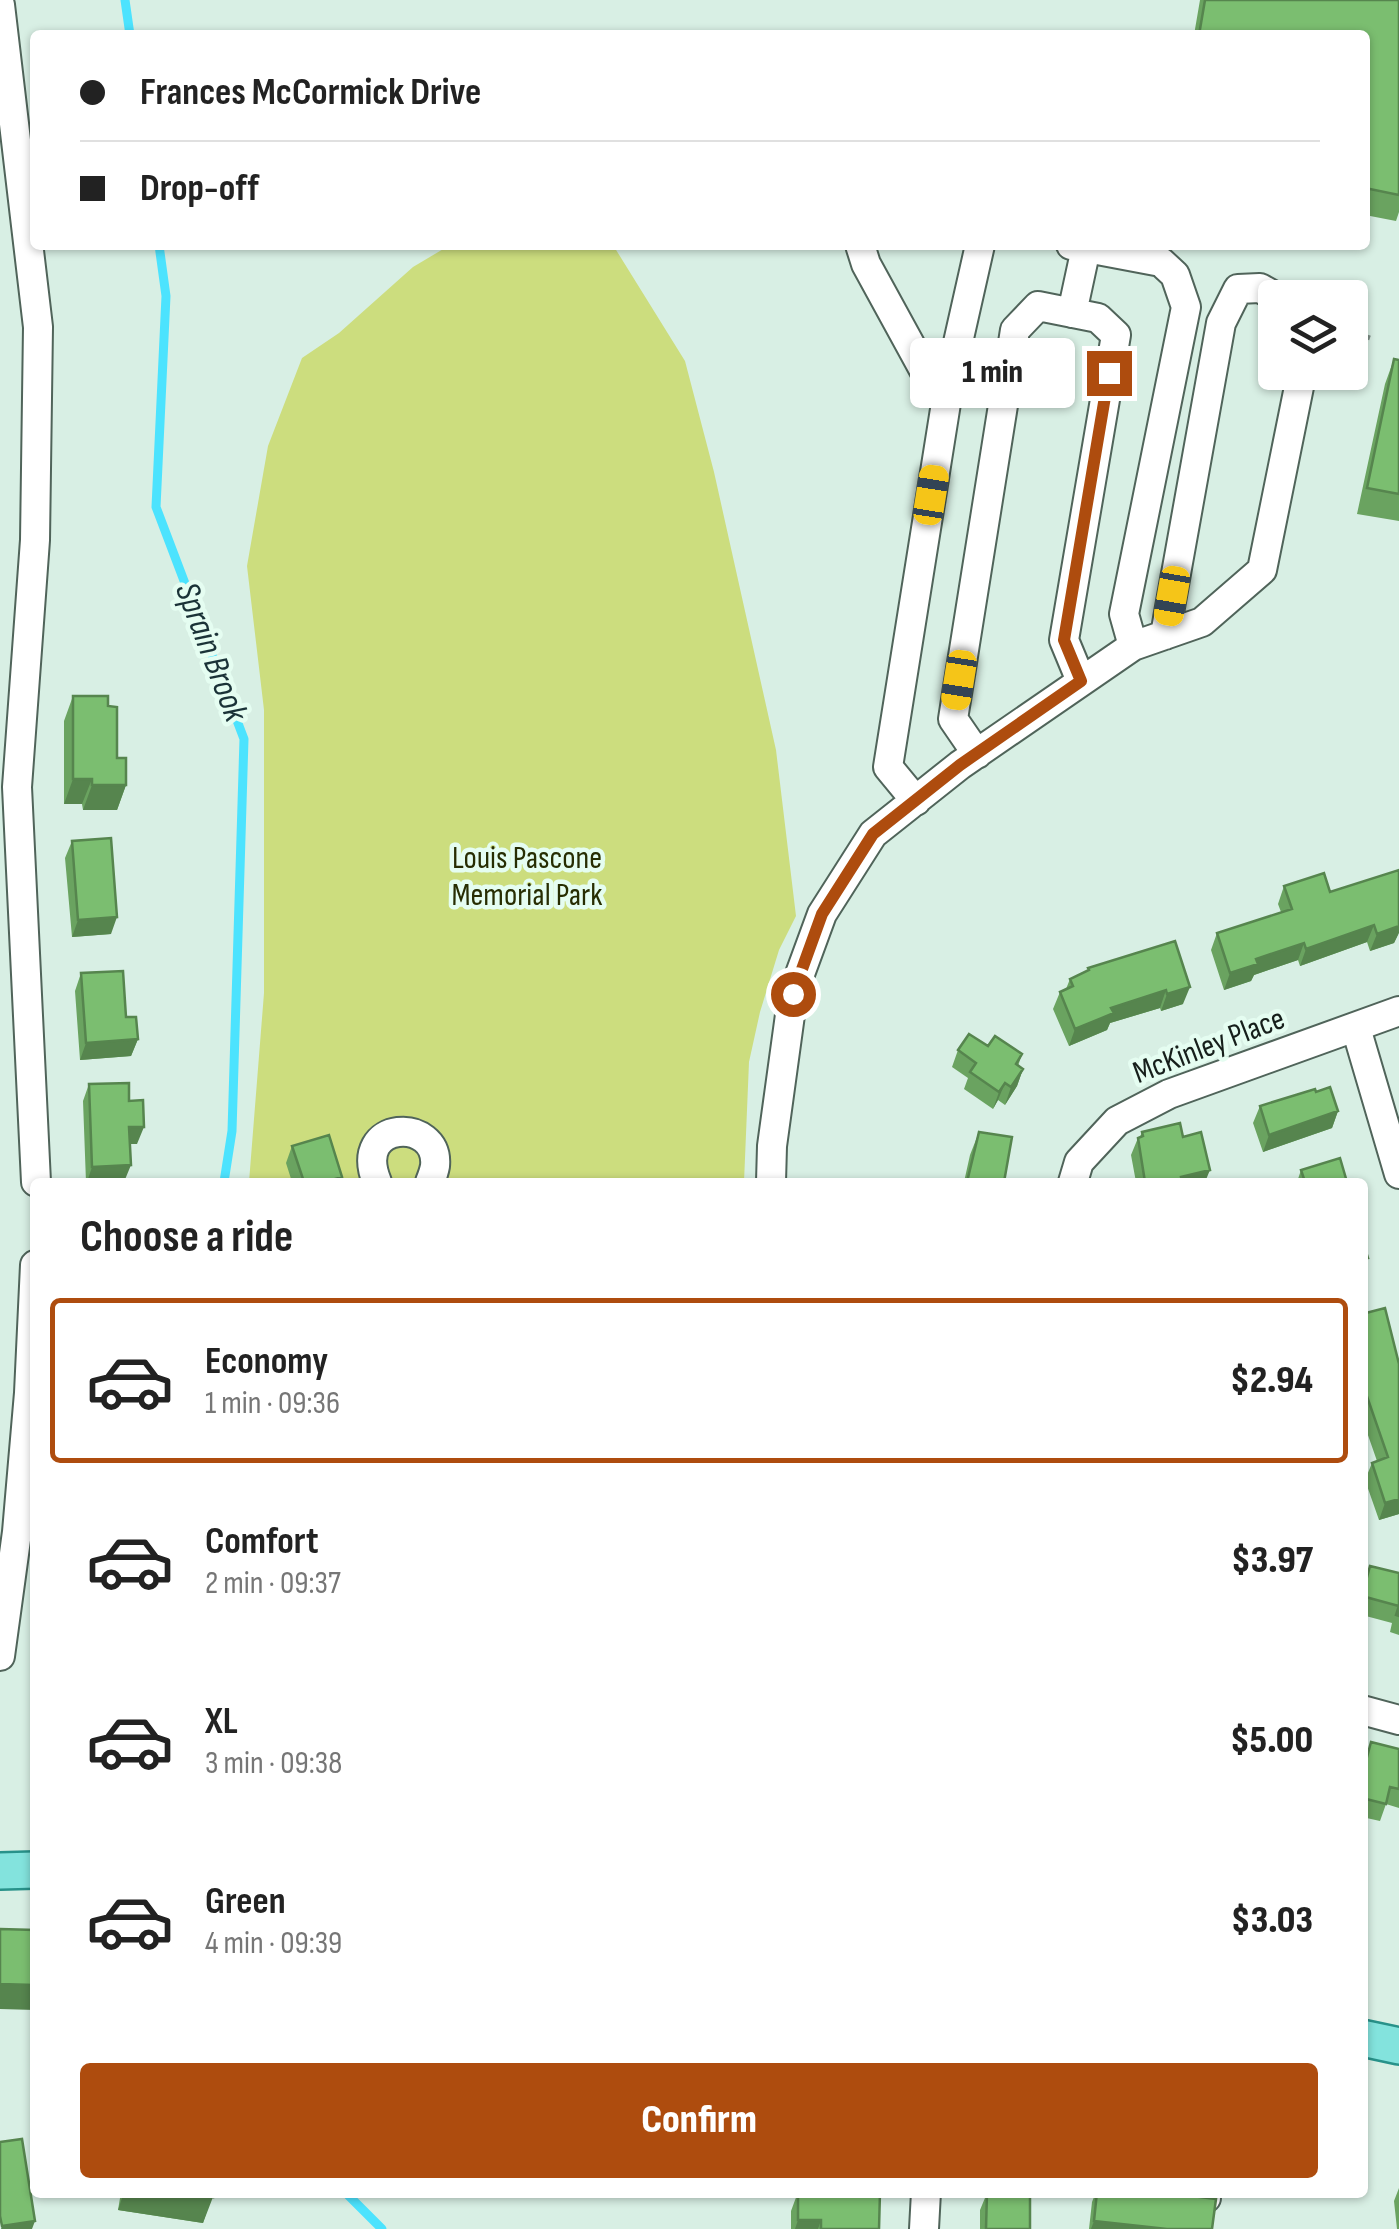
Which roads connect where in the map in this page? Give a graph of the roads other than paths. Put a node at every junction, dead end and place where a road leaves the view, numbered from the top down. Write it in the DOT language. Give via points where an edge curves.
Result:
graph roads {
  1 [pos="0,5"];
  2 [pos="862,250"];
  3 [pos="979,250"];
  4 [pos="1078,250"];
  5 [pos="1099,250"];
  6 [pos="1258,288"];
  7 [pos="1072,313"];
  8 [pos="950,378"];
  9 [pos="1298,390"];
  10 [pos="1165,635"];
  11 [pos="1133,646"];
  12 [pos="1081,681"];
  13 [pos="977,754"];
  14 [pos="916,800"];
  15 [pos="1399,1011"];
  16 [pos="1356,1028"];
  17 [pos="1399,1174"];
  18 [pos="36,1178"];
  19 [pos="375,1178"];
  20 [pos="431,1178"];
  21 [pos="772,1178"];
  22 [pos="1074,1178"];
  23 [pos="30,1372"];
  24 [pos="0,1656"];
  25 [pos="1368,1712"];
  26 [pos="1399,1720"];
  27 [pos="30,1870"];
  28 [pos="0,1871"];
  29 [pos="1368,2039"];
  30 [pos="1399,2046"];
  31 [pos="926,2198"];
  32 [pos="924,2229"];
  1 -- 18 [label="street" via="38,327 35,540 17,787"];
  2 -- 8 [label="street" via="924,370"];
  3 -- 8 [label="street"];
  4 -- 7 [label="street"];
  5 -- 11 [label="street" via="1161,262 1175,276 1186,306 1124,614"];
  6 -- 10 [label="street" via="1238,289 1221,322"];
  7 -- 12 [label="street" via="1098,318 1116,335 1064,640"];
  7 -- 13 [label="street" via="1038,306 1015,330 953,719"];
  8 -- 14 [label="street" via="888,767"];
  9 -- 10 [label="street" via="1262,570 1202,622"];
  10 -- 11 [label="street"];
  11 -- 12 [label="street"];
  12 -- 13 [label="street"];
  13 -- 14 [label="street"];
  14 -- 21 [label="street" via="873,834 822,914 793,994"];
  15 -- 16 [label="street, McKinley Place"];
  16 -- 17 [label="street"];
  16 -- 22 [label="street, McKinley Place" via="1169,1094 1117,1121 1079,1162"];
  19 -- 20 [label="street" via="377,1143 394,1132 412,1132 421,1135 436,1162"];
  23 -- 24 [label="street"];
  25 -- 26 [label="street"];
  27 -- 28 [label="main road"];
  29 -- 30 [label="main road"];
  31 -- 32 [label="street"];
}
